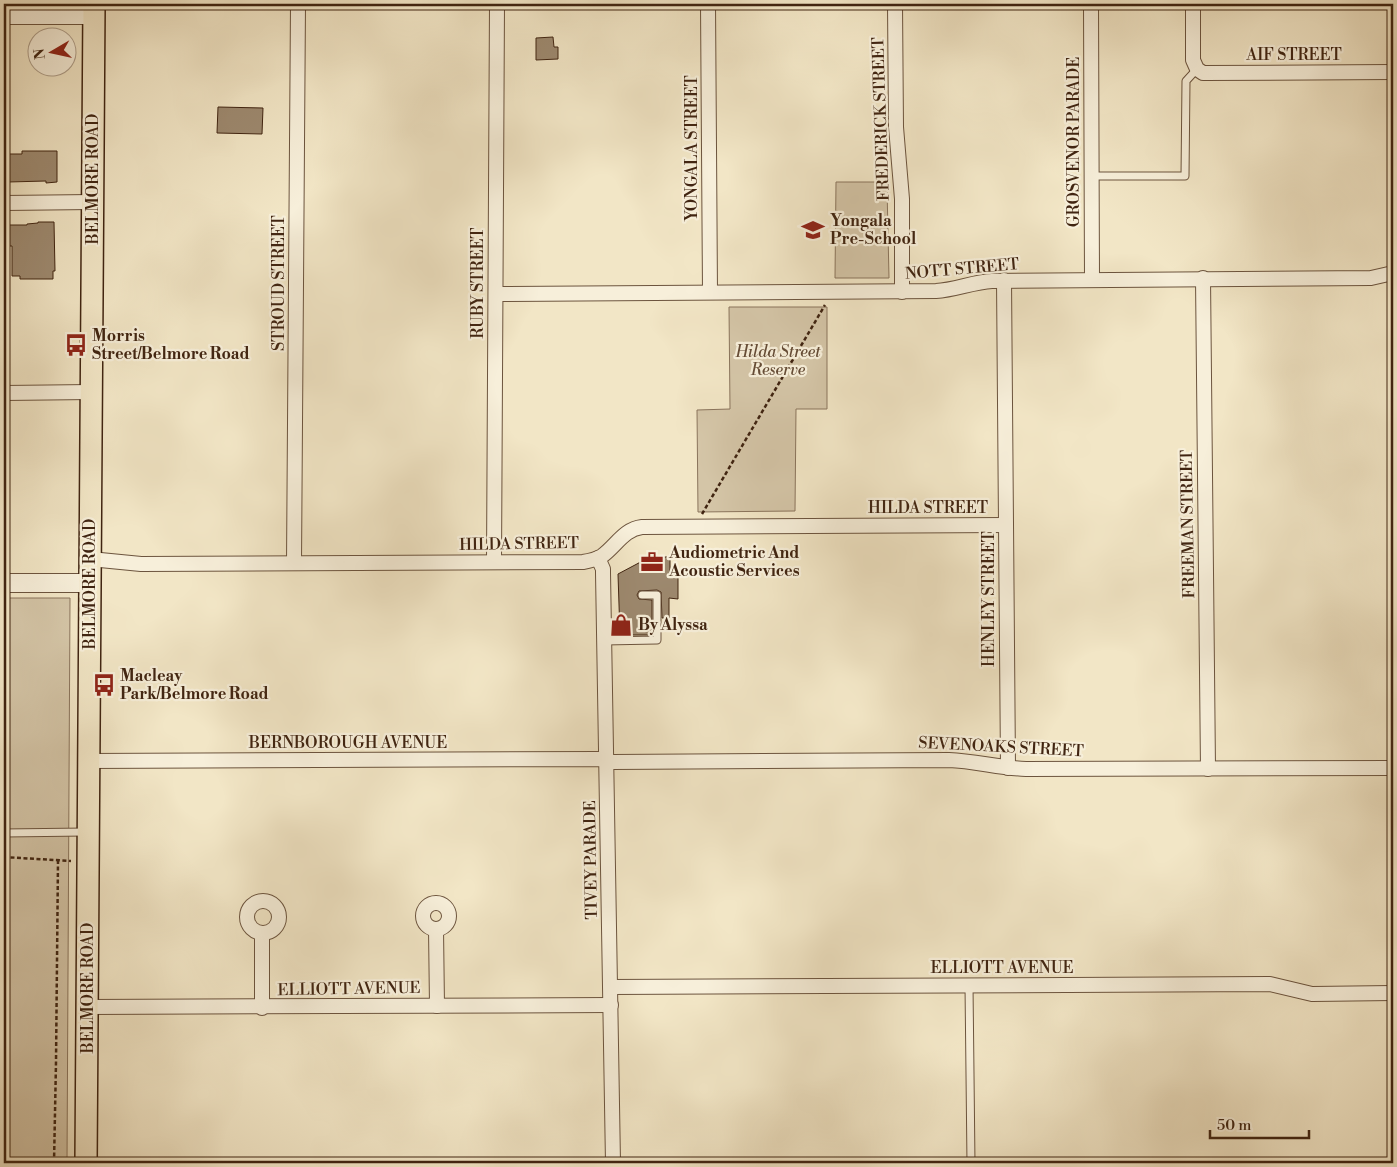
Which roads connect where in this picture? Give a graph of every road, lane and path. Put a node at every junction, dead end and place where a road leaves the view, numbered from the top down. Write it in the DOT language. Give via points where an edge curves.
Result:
graph roads {
  1 [pos="298,4"];
  2 [pos="498,4"];
  3 [pos="708,4"];
  4 [pos="895,4"];
  5 [pos="1091,4"];
  6 [pos="1193,4"];
  7 [pos="94,10"];
  8 [pos="4,17"];
  9 [pos="1197,69"];
  10 [pos="1393,72"];
  11 [pos="1092,176"];
  12 [pos="92,202"];
  13 [pos="4,203"];
  14 [pos="1393,273"];
  15 [pos="1203,278"];
  16 [pos="1371,278"];
  17 [pos="1092,279"];
  18 [pos="1004,280"];
  19 [pos="1393,283"];
  20 [pos="710,292"];
  21 [pos="902,292"];
  22 [pos="496,294"];
  23 [pos="825,305"];
  24 [pos="91,392"];
  25 [pos="4,393"];
  26 [pos="702,514"];
  27 [pos="1006,525"];
  28 [pos="598,558"];
  29 [pos="494,562"];
  30 [pos="294,563"];
  31 [pos="90,571"];
  32 [pos="4,584"];
  33 [pos="642,595"];
  34 [pos="604,641"];
  35 [pos="89,761"];
  36 [pos="607,761"];
  37 [pos="1008,768"];
  38 [pos="1393,768"];
  39 [pos="1208,769"];
  40 [pos="89,832"];
  41 [pos="4,833"];
  42 [pos="4,857"];
  43 [pos="58,861"];
  44 [pos="71,861"];
  45 [pos="436,929"];
  46 [pos="262,933"];
  47 [pos="969,985"];
  48 [pos="611,987"];
  49 [pos="1393,993"];
  50 [pos="611,1005"];
  51 [pos="438,1006"];
  52 [pos="88,1008"];
  53 [pos="262,1008"];
  54 [pos="54,1163"];
  55 [pos="86,1163"];
  56 [pos="613,1163"];
  57 [pos="971,1163"];
  1 -- 30 [label="street, STROUD STREET"];
  2 -- 22 [label="street, RUBY STREET"];
  3 -- 20 [label="street, YONGALA STREET"];
  4 -- 21 [label="street, FREDERICK STREET"];
  5 -- 11 [label="street, GROSVENOR PARADE"];
  6 -- 9 [label="street" via="1193,60"];
  7 -- 8 [label="street"];
  7 -- 12 [label="main road, BELMORE ROAD"];
  9 -- 10 [label="street, AIF STREET" via="1203,73"];
  9 -- 11 [label="lane" via="1186,81 1185,176"];
  11 -- 17 [label="street, GROSVENOR PARADE"];
  12 -- 13 [label="street"];
  12 -- 24 [label="main road, BELMORE ROAD"];
  14 -- 16 [label="street, NOTT STREET"];
  15 -- 16 [label="street, NOTT STREET"];
  15 -- 17 [label="street, NOTT STREET"];
  15 -- 39 [label="street, FREEMAN STREET"];
  16 -- 19 [label="street, NOTT STREET"];
  17 -- 18 [label="street, NOTT STREET"];
  18 -- 21 [label="street, NOTT STREET" via="984,281 947,291"];
  18 -- 27 [label="street, HENLEY STREET"];
  20 -- 21 [label="street, NOTT STREET"];
  20 -- 22 [label="street, NOTT STREET"];
  22 -- 29 [label="street, RUBY STREET"];
  23 -- 26 [label="path"];
  24 -- 25 [label="street"];
  24 -- 31 [label="main road, BELMORE ROAD"];
  27 -- 28 [label="street, HILDA STREET" via="642,527 630,531"];
  27 -- 37 [label="street, HENLEY STREET"];
  28 -- 29 [label="street, HILDA STREET" via="578,562"];
  28 -- 34 [label="street, TIVEY PARADE" via="603,573"];
  29 -- 30 [label="street, HILDA STREET"];
  30 -- 31 [label="street, HILDA STREET" via="141,564"];
  31 -- 32 [label="street"];
  31 -- 35 [label="main road, BELMORE ROAD"];
  33 -- 34 [label="lane" via="657,595 657,640"];
  34 -- 36 [label="street, TIVEY PARADE"];
  35 -- 36 [label="street, BERNBOROUGH AVENUE"];
  35 -- 40 [label="main road, BELMORE ROAD"];
  36 -- 37 [label="street, SEVENOAKS STREET" via="957,761"];
  36 -- 48 [label="street, TIVEY PARADE"];
  37 -- 39 [label="street, SEVENOAKS STREET"];
  38 -- 39 [label="street, SEVENOAKS STREET"];
  40 -- 41 [label="lane"];
  40 -- 52 [label="main road, BELMORE ROAD"];
  42 -- 43 [label="path"];
  43 -- 44 [label="path"];
  43 -- 54 [label="path"];
  45 -- 51 [label="street"];
  46 -- 53 [label="street"];
  47 -- 48 [label="street, ELLIOTT AVENUE"];
  47 -- 49 [label="street, ELLIOTT AVENUE" via="1270,984 1312,994"];
  47 -- 57 [label="lane"];
  48 -- 50 [label="street, TIVEY PARADE"];
  50 -- 51 [label="street, ELLIOTT AVENUE"];
  50 -- 56 [label="street, TIVEY PARADE"];
  51 -- 53 [label="street, ELLIOTT AVENUE"];
  52 -- 53 [label="street, ELLIOTT AVENUE"];
  52 -- 55 [label="main road, BELMORE ROAD"];
}
